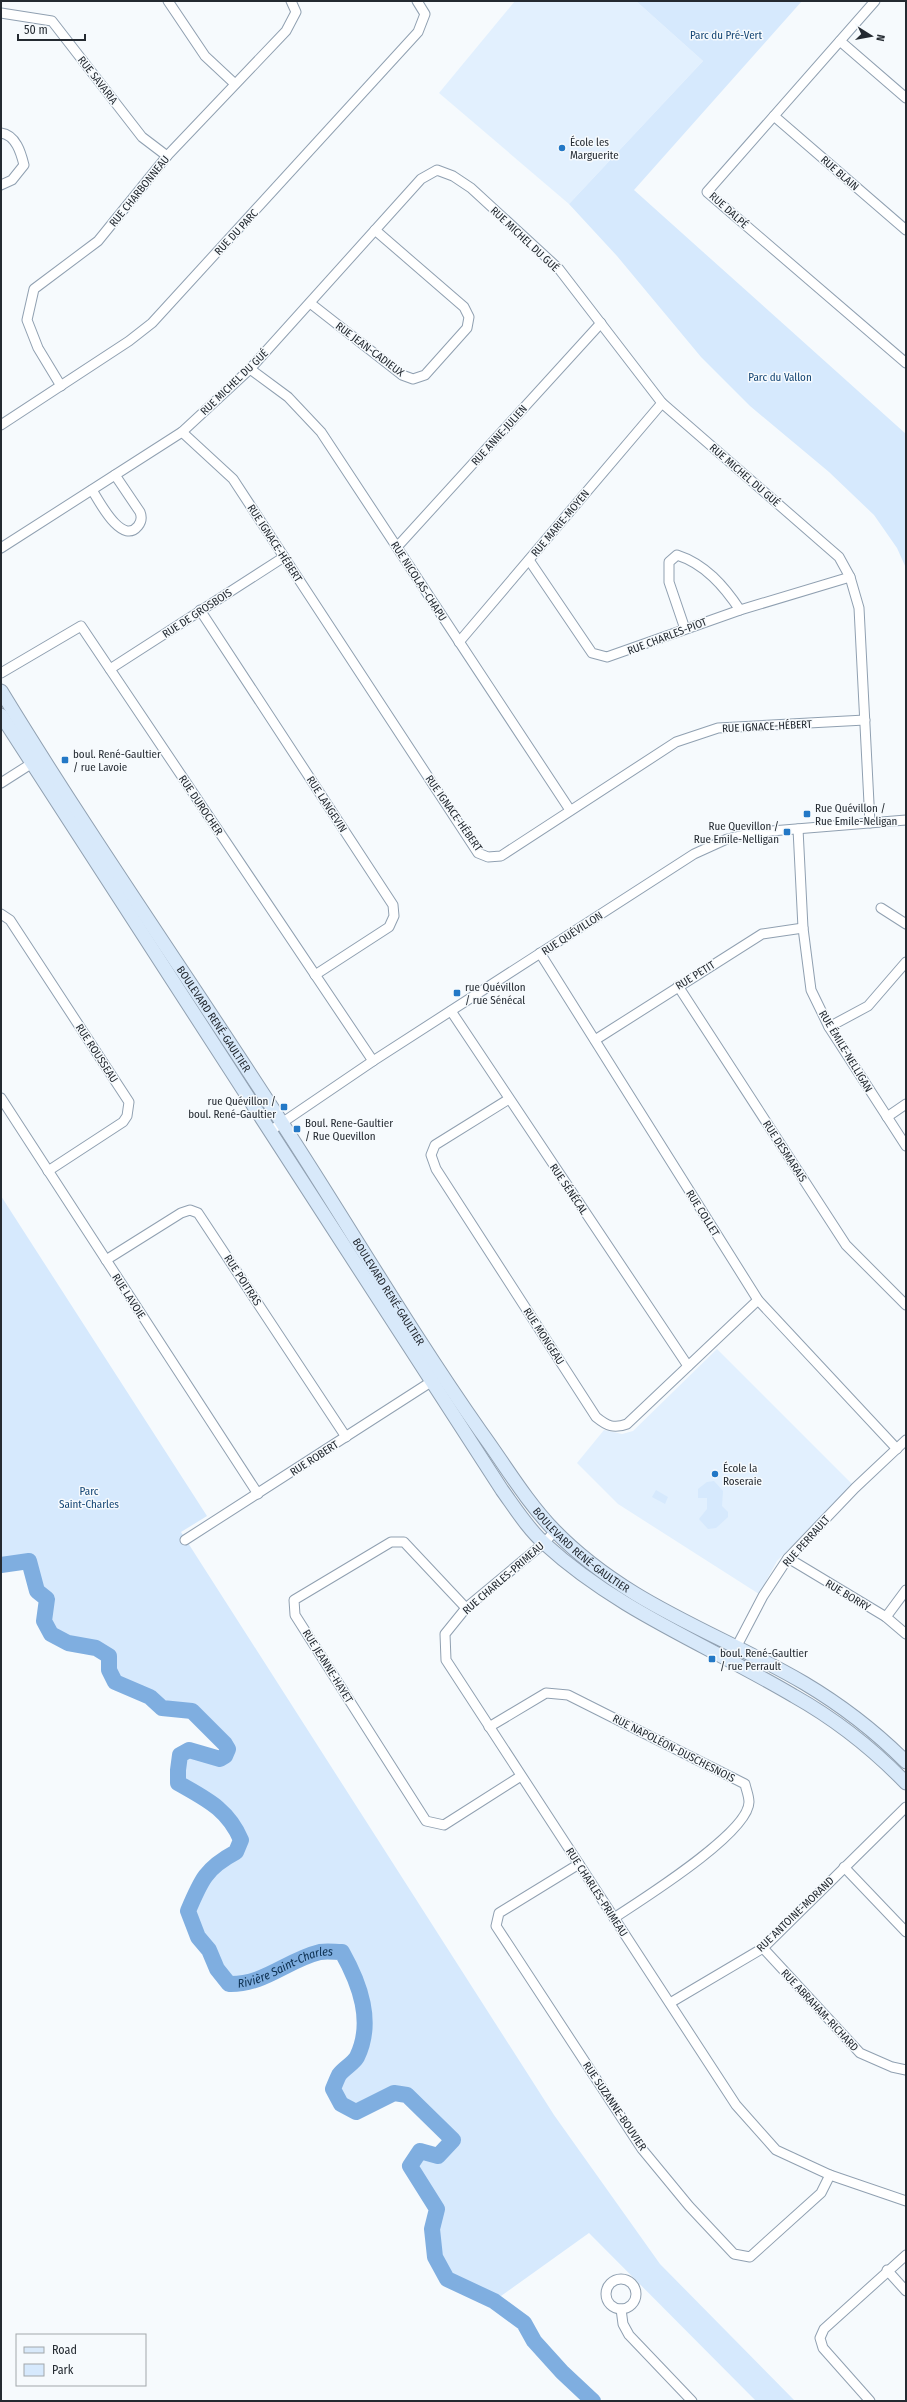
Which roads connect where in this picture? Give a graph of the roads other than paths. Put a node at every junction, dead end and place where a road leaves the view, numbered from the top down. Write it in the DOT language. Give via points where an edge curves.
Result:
graph roads {
  1 [pos="168,1"];
  2 [pos="291,1"];
  3 [pos="417,1"];
  4 [pos="876,1"];
  5 [pos="1,13"];
  6 [pos="840,41"];
  7 [pos="235,84"];
  8 [pos="906,98"];
  9 [pos="774,116"];
  10 [pos="1,132"];
  11 [pos="167,156"];
  12 [pos="1,185"];
  13 [pos="375,230"];
  14 [pos="906,230"];
  15 [pos="310,303"];
  16 [pos="601,323"];
  17 [pos="906,363"];
  18 [pos="250,370"];
  19 [pos="61,386"];
  20 [pos="662,403"];
  21 [pos="1,425"];
  22 [pos="182,432"];
  23 [pos="115,475"];
  24 [pos="92,490"];
  25 [pos="397,547"];
  26 [pos="1,548"];
  27 [pos="284,557"];
  28 [pos="529,560"];
  29 [pos="850,576"];
  30 [pos="200,610"];
  31 [pos="740,610"];
  32 [pos="685,629"];
  33 [pos="459,642"];
  34 [pos="110,669"];
  35 [pos="1,673"];
  36 [pos="1,691"];
  37 [pos="1,716"];
  38 [pos="865,720"];
  39 [pos="36,760"];
  40 [pos="1,783"];
  41 [pos="570,810"];
  42 [pos="906,820"];
  43 [pos="870,823"];
  44 [pos="798,829"];
  45 [pos="881,908"];
  46 [pos="1,914"];
  47 [pos="906,924"];
  48 [pos="803,928"];
  49 [pos="540,953"];
  50 [pos="906,962"];
  51 [pos="315,975"];
  52 [pos="678,986"];
  53 [pos="451,1011"];
  54 [pos="829,1027"];
  55 [pos="594,1040"];
  56 [pos="373,1061"];
  57 [pos="1,1098"];
  58 [pos="509,1099"];
  59 [pos="906,1104"];
  60 [pos="887,1118"];
  61 [pos="282,1124"];
  62 [pos="270,1131"];
  63 [pos="906,1146"];
  64 [pos="48,1171"];
  65 [pos="106,1260"];
  66 [pos="758,1300"];
  67 [pos="906,1305"];
  68 [pos="688,1366"];
  69 [pos="437,1379"];
  70 [pos="346,1438"];
  71 [pos="906,1440"];
  72 [pos="897,1449"];
  73 [pos="258,1494"];
  74 [pos="555,1531"];
  75 [pos="185,1540"];
  76 [pos="544,1543"];
  77 [pos="788,1558"];
  78 [pos="906,1590"];
  79 [pos="466,1608"];
  80 [pos="886,1618"];
  81 [pos="906,1634"];
  82 [pos="736,1647"];
  83 [pos="729,1661"];
  84 [pos="489,1727"];
  85 [pos="906,1762"];
  86 [pos="521,1776"];
  87 [pos="906,1783"];
  88 [pos="906,1807"];
  89 [pos="579,1864"];
  90 [pos="844,1867"];
  91 [pos="614,1918"];
  92 [pos="906,1932"];
  93 [pos="763,1948"];
  94 [pos="670,2003"];
  95 [pos="906,2070"];
  96 [pos="830,2175"];
  97 [pos="906,2201"];
  98 [pos="906,2255"];
  99 [pos="888,2270"];
  100 [pos="906,2291"];
  101 [pos="621,2309"];
  102 [pos="692,2401"];
  103 [pos="870,2401"];
  1 -- 7 [label="street" via="205,56"];
  2 -- 7 [label="street, RUE CHARBONNEAU" via="296,12 286,31"];
  3 -- 19 [label="street, RUE DU PARC" via="425,14 418,32 152,323"];
  4 -- 6 [label="street, RUE DALPÉ"];
  5 -- 11 [label="street, RUE SAVARIA" via="52,21 142,137"];
  6 -- 8 [label="street"];
  6 -- 9 [label="street, RUE DALPÉ"];
  7 -- 11 [label="street, RUE CHARBONNEAU"];
  9 -- 14 [label="street, RUE BLAIN"];
  9 -- 17 [label="street, RUE DALPÉ" via="707,192"];
  10 -- 12 [label="street" via="19,146 24,165 12,180"];
  11 -- 19 [label="street, RUE CHARBONNEAU" via="98,241 34,289 27,320 38,348"];
  13 -- 15 [label="street, RUE MICHEL DU GUÉ"];
  13 -- 15 [label="street, RUE JEAN-CADIEUX" via="464,306 469,317 467,328 462,334 425,375 414,379 402,375"];
  13 -- 16 [label="street, RUE MICHEL DU GUÉ" via="421,179 437,170 453,176 471,188 559,269"];
  15 -- 18 [label="street, RUE MICHEL DU GUÉ"];
  16 -- 20 [label="street, RUE MICHEL DU GUÉ"];
  16 -- 25 [label="street, RUE ANNE-JULIEN"];
  18 -- 22 [label="street, RUE MICHEL DU GUÉ"];
  18 -- 25 [label="street, RUE NICOLAS-CHAPU" via="288,397 321,432"];
  19 -- 21 [label="street, RUE DU PARC"];
  20 -- 28 [label="street, RUE MARIE-MOYEN"];
  20 -- 29 [label="street, RUE MICHEL DU GUÉ" via="839,557"];
  22 -- 23 [label="street, RUE MICHEL DU GUÉ"];
  22 -- 27 [label="street, RUE IGNACE-HÉBERT" via="233,479"];
  23 -- 24 [label="street, RUE MICHEL DU GUÉ"];
  23 -- 24 [label="street" via="142,517 136,529 128,531 117,527"];
  24 -- 26 [label="street, RUE MICHEL DU GUÉ"];
  25 -- 33 [label="street, RUE NICOLAS-CHAPU"];
  27 -- 30 [label="street, RUE DE GROSBOIS"];
  27 -- 41 [label="street, RUE IGNACE-HÉBERT" via="478,853 488,857 501,856"];
  28 -- 32 [label="street, RUE CHARLES-PIOT" via="595,655 607,657 620,654"];
  28 -- 33 [label="street, RUE MARIE-MOYEN"];
  29 -- 31 [label="street, RUE CHARLES-PIOT"];
  29 -- 38 [label="street, RUE MICHEL DU GUÉ" via="859,608"];
  30 -- 34 [label="street, RUE DE GROSBOIS"];
  30 -- 51 [label="street, RUE LANGEVIN" via="393,905 394,916 389,927"];
  31 -- 32 [label="street, RUE CHARLES-PIOT"];
  31 -- 32 [label="street" via="724,587 704,569 688,558 677,555 669,562 669,582"];
  33 -- 41 [label="street, RUE NICOLAS-CHAPU"];
  34 -- 35 [label="street, RUE DUROCHER" via="81,626"];
  34 -- 51 [label="street, RUE DUROCHER"];
  36 -- 39 [label="street, BOULEVARD RENÉ-GAULTIER"];
  37 -- 39 [label="street, BOULEVARD RENÉ-GAULTIER"];
  38 -- 41 [label="street, RUE IGNACE-HÉBERT" via="718,728 676,742"];
  38 -- 43 [label="street, RUE MICHEL DU GUÉ"];
  39 -- 40 [label="street"];
  39 -- 61 [label="street, BOULEVARD RENÉ-GAULTIER"];
  39 -- 62 [label="street, BOULEVARD RENÉ-GAULTIER"];
  42 -- 43 [label="street, RUE QUÉVILLON"];
  43 -- 44 [label="street, RUE QUÉVILLON"];
  44 -- 48 [label="street, RUE ÉMILE-NELLIGAN"];
  44 -- 49 [label="street, RUE QUÉVILLON" via="759,832 727,839 694,854"];
  45 -- 47 [label="street"];
  46 -- 64 [label="street, RUE ROUSSEAU" via="10,920 129,1102 127,1116 123,1122"];
  48 -- 52 [label="street, RUE PETIT" via="762,934"];
  48 -- 54 [label="street, RUE ÉMILE-NELLIGAN" via="811,990"];
  49 -- 53 [label="street, RUE QUÉVILLON"];
  49 -- 55 [label="street, RUE COLLET"];
  50 -- 54 [label="street" via="868,1006"];
  51 -- 56 [label="street, RUE DUROCHER"];
  52 -- 55 [label="street, RUE PETIT"];
  52 -- 67 [label="street, RUE DESMARAIS" via="846,1245"];
  53 -- 56 [label="street, RUE QUÉVILLON"];
  53 -- 58 [label="street, RUE SÉNÉCAL"];
  54 -- 60 [label="street, RUE ÉMILE-NELLIGAN"];
  55 -- 66 [label="street, RUE COLLET"];
  56 -- 61 [label="street, RUE QUÉVILLON"];
  57 -- 64 [label="street, RUE LAVOIE"];
  58 -- 68 [label="street, RUE SÉNÉCAL"];
  58 -- 68 [label="street, RUE MONGEAU" via="435,1146 431,1155 436,1170 596,1417 617,1428 627,1424"];
  59 -- 60 [label="street"];
  60 -- 63 [label="street, RUE ÉMILE-NELLIGAN"];
  61 -- 62 [label="street, RUE QUÉVILLON"];
  61 -- 69 [label="street, BOULEVARD RENÉ-GAULTIER"];
  62 -- 69 [label="street, BOULEVARD RENÉ-GAULTIER"];
  64 -- 65 [label="street, RUE LAVOIE"];
  65 -- 70 [label="street, RUE POITRAS" via="181,1213 190,1210 198,1213"];
  65 -- 73 [label="street, RUE LAVOIE"];
  66 -- 68 [label="street, RUE MONGEAU"];
  66 -- 72 [label="street, RUE COLLET"];
  69 -- 70 [label="street, RUE ROBERT"];
  69 -- 74 [label="street, BOULEVARD RENÉ-GAULTIER"];
  69 -- 76 [label="street, BOULEVARD RENÉ-GAULTIER" via="502,1490"];
  70 -- 73 [label="street, RUE ROBERT"];
  71 -- 72 [label="street, RUE PERRAULT"];
  72 -- 77 [label="street, RUE PERRAULT" via="855,1488"];
  73 -- 75 [label="street, RUE ROBERT"];
  74 -- 76 [label="street, RUE CHARLES-PRIMEAU"];
  74 -- 82 [label="street, BOULEVARD RENÉ-GAULTIER" via="610,1580 661,1610"];
  76 -- 79 [label="street, RUE CHARLES-PRIMEAU"];
  76 -- 83 [label="street, BOULEVARD RENÉ-GAULTIER" via="610,1594 650,1620"];
  77 -- 80 [label="street, RUE BORRY"];
  77 -- 82 [label="street, RUE PERRAULT" via="763,1596"];
  78 -- 80 [label="street"];
  79 -- 84 [label="street, RUE CHARLES-PRIMEAU" via="445,1634 446,1660"];
  79 -- 86 [label="street, RUE JEANNE-HAYET" via="404,1542 391,1542 294,1600 295,1614 426,1821 444,1825"];
  80 -- 81 [label="street, RUE BORRY"];
  82 -- 83 [label="street, RUE PERRAULT"];
  82 -- 85 [label="street, BOULEVARD RENÉ-GAULTIER" via="806,1684 856,1718"];
  83 -- 87 [label="street, BOULEVARD RENÉ-GAULTIER" via="825,1715 868,1748"];
  84 -- 86 [label="street, RUE CHARLES-PRIMEAU"];
  84 -- 91 [label="street, RUE NAPOLÉON-DUSCHESNOIS" via="546,1693 568,1695 745,1784 749,1803 739,1824 682,1873"];
  86 -- 89 [label="street, RUE CHARLES-PRIMEAU"];
  88 -- 90 [label="street, RUE ANTOINE-MORAND"];
  89 -- 91 [label="street, RUE CHARLES-PRIMEAU"];
  89 -- 96 [label="street, RUE SUZANNE-BOUVIER" via="499,1914 496,1926 647,2155 689,2206 734,2254 750,2257 821,2193"];
  90 -- 92 [label="street"];
  90 -- 93 [label="street, RUE ANTOINE-MORAND"];
  91 -- 94 [label="street, RUE CHARLES-PRIMEAU"];
  93 -- 94 [label="street, RUE ANTOINE-MORAND"];
  93 -- 95 [label="street, RUE ABRAHAM-RICHARD" via="860,2053 892,2067"];
  94 -- 96 [label="street, RUE CHARLES-PRIMEAU" via="736,2105 776,2150"];
  96 -- 97 [label="street, RUE CHARLES-PRIMEAU"];
  98 -- 99 [label="street"];
  99 -- 100 [label="street"];
  99 -- 103 [label="street" via="824,2329 820,2338 823,2348"];
  101 -- 102 [label="street" via="623,2324 629,2335"];
}
